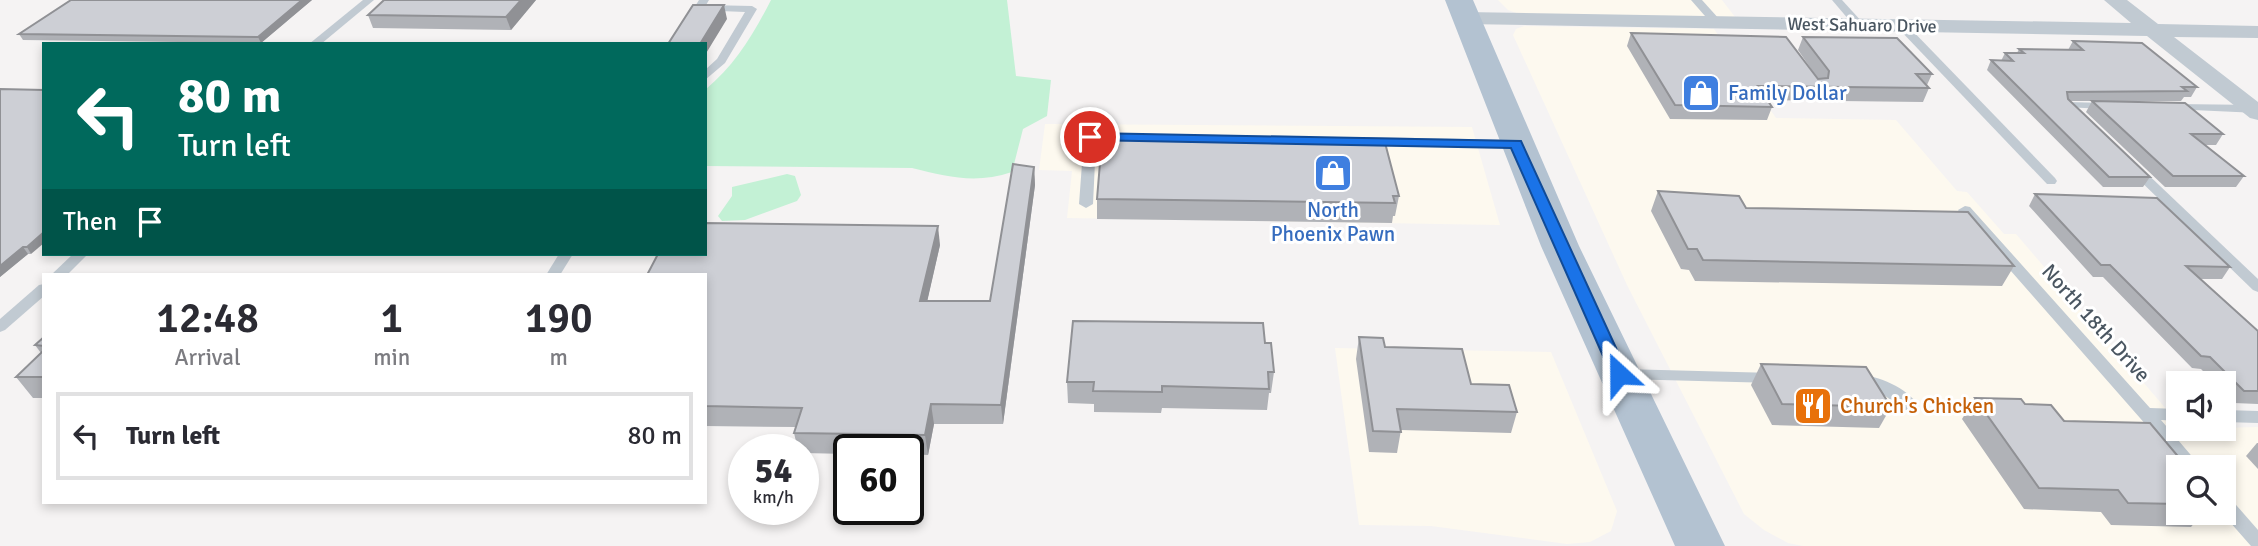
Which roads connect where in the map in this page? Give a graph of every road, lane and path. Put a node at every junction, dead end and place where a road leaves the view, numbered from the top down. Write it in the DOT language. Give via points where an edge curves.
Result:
graph roads {
  1 [pos="369,0"];
  2 [pos="704,0"];
  3 [pos="1696,0"];
  4 [pos="1837,0"];
  5 [pos="2114,0"];
  6 [pos="1462,9"];
  7 [pos="1716,22"];
  8 [pos="1859,25"];
  9 [pos="1902,26"];
  10 [pos="2152,30"];
  11 [pos="2258,32"];
  12 [pos="316,42"];
  13 [pos="707,75"];
  14 [pos="2121,106"];
  15 [pos="2161,107"];
  16 [pos="2256,110"];
  17 [pos="2078,115"];
  18 [pos="1309,140"];
  19 [pos="1350,141"];
  20 [pos="1516,144"];
  21 [pos="2128,163"];
  22 [pos="2051,181"];
  23 [pos="1086,204"];
  24 [pos="1965,210"];
  25 [pos="79,256"];
  26 [pos="565,256"];
  27 [pos="60,273"];
  28 [pos="554,273"];
  29 [pos="2258,287"];
  30 [pos="42,290"];
  31 [pos="0,327"];
  32 [pos="1619,374"];
  33 [pos="1787,378"];
  34 [pos="1842,379"];
  35 [pos="1911,406"];
  36 [pos="2147,414"];
  37 [pos="2166,415"];
  38 [pos="2236,416"];
  39 [pos="2258,417"];
  40 [pos="2183,455"];
  41 [pos="2236,516"];
  42 [pos="2258,541"];
  43 [pos="1700,546"];
  1 -- 12 [label="lane"];
  2 -- 13 [label="lane" via="699,8 752,9 721,61"];
  3 -- 7 [label="lane"];
  4 -- 8 [label="lane"];
  5 -- 10 [label="street"];
  6 -- 7 [label="street, West Sahuaro Drive"];
  6 -- 20 [label="main road"];
  7 -- 8 [label="street, West Sahuaro Drive" via="1773,29"];
  8 -- 9 [label="street, West Sahuaro Drive"];
  9 -- 10 [label="street, West Sahuaro Drive"];
  9 -- 22 [label="lane"];
  10 -- 11 [label="street, West Sahuaro Drive"];
  10 -- 16 [label="street"];
  14 -- 17 [label="lane" via="2068,106"];
  15 -- 16 [label="lane"];
  18 -- 23 [label="lane" via="1090,137"];
  19 -- 20 [label="lane"];
  20 -- 32 [label="main road"];
  21 -- 29 [label="lane"];
  24 -- 36 [label="lane, North 18th Drive"];
  25 -- 27 [label="lane"];
  26 -- 28 [label="lane"];
  30 -- 31 [label="lane"];
  32 -- 33 [label="lane"];
  32 -- 43 [label="main road"];
  34 -- 35 [label="lane" via="1870,380"];
  36 -- 37 [label="lane"];
  36 -- 40 [label="lane, North 18th Drive"];
  38 -- 39 [label="lane"];
  41 -- 42 [label="lane"];
}
